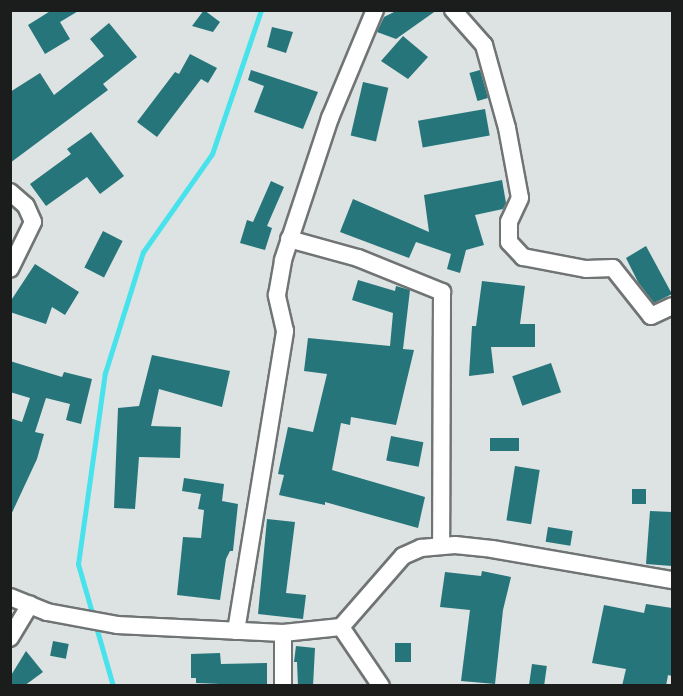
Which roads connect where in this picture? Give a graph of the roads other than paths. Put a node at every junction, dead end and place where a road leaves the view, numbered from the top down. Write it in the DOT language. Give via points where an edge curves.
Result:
graph roads {
  1 [pos="375,10"];
  2 [pos="453,10"];
  3 [pos="10,192"];
  4 [pos="289,239"];
  5 [pos="10,269"];
  6 [pos="672,306"];
  7 [pos="441,546"];
  8 [pos="672,580"];
  9 [pos="10,597"];
  10 [pos="30,605"];
  11 [pos="341,627"];
  12 [pos="236,631"];
  13 [pos="283,633"];
  14 [pos="10,638"];
  15 [pos="284,686"];
  16 [pos="381,686"];
  1 -- 4 [label="street" via="330,118"];
  2 -- 6 [label="street" via="484,45 507,128 520,198 509,222 509,242 523,257 586,269 613,268 651,316"];
  3 -- 5 [label="street" via="26,206 33,222"];
  4 -- 7 [label="street" via="358,258 442,292"];
  4 -- 12 [label="street" via="277,295 285,331"];
  7 -- 8 [label="street" via="492,549"];
  7 -- 11 [label="street" via="421,548 403,556"];
  9 -- 10 [label="street"];
  10 -- 12 [label="street" via="117,625"];
  10 -- 14 [label="street"];
  11 -- 13 [label="street"];
  11 -- 16 [label="street"];
  12 -- 13 [label="street"];
  13 -- 15 [label="street"];
}
